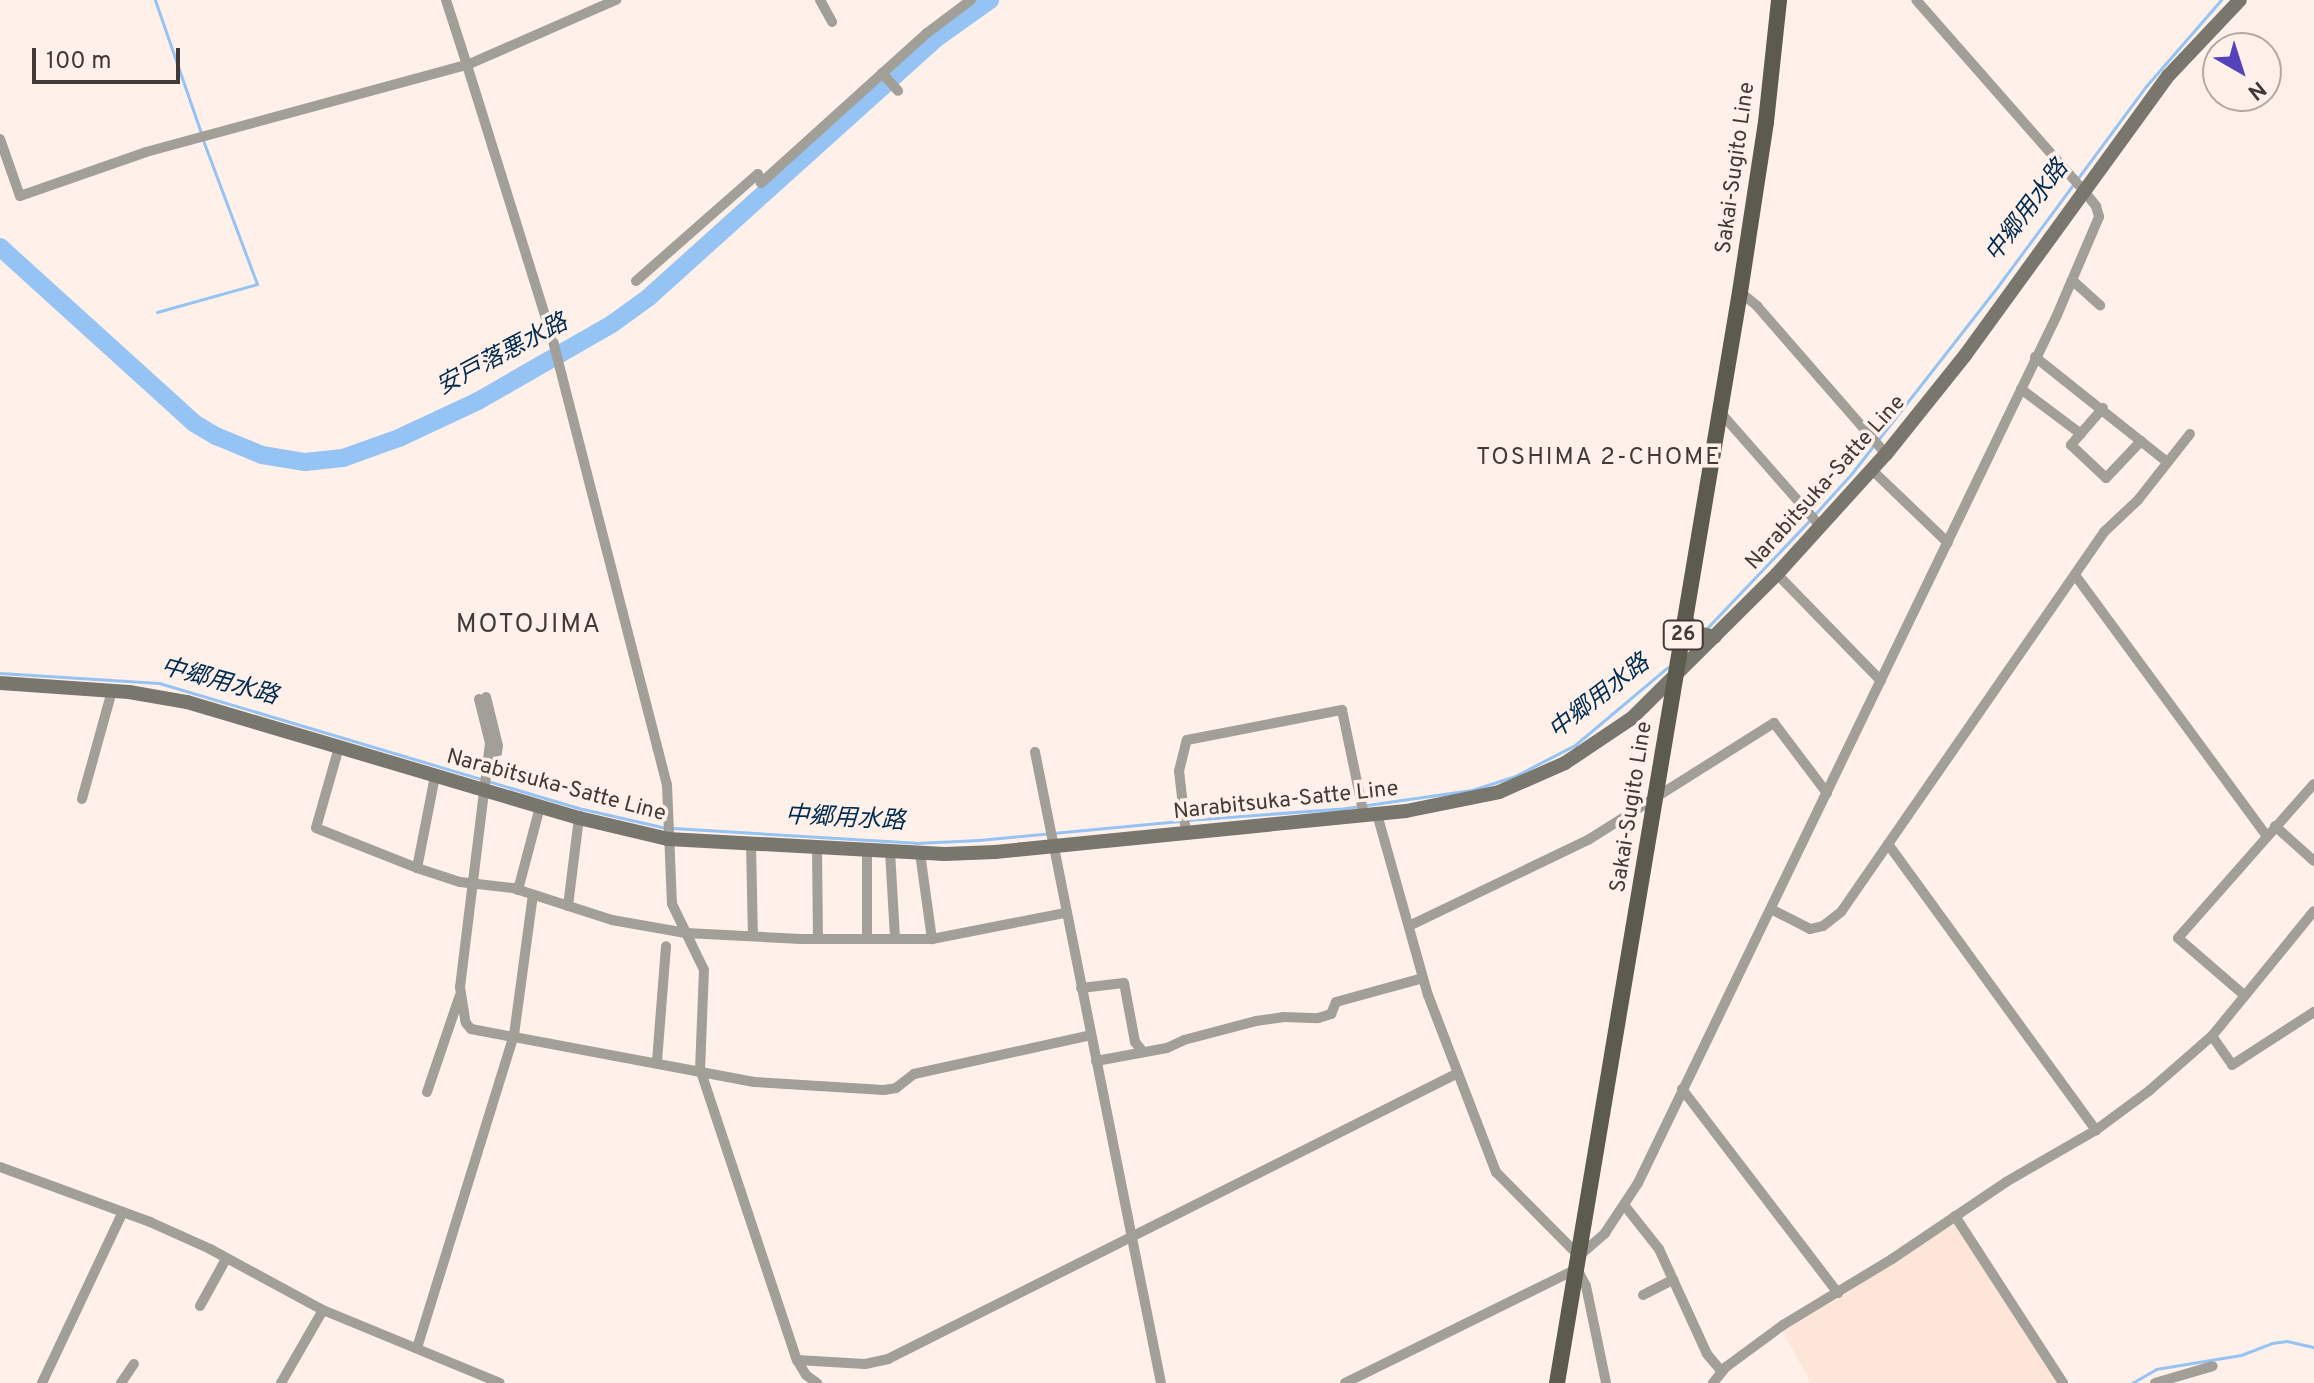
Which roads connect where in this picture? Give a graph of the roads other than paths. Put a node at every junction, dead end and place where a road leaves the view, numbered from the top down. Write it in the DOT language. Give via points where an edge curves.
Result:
graph roads {
  1 [pos="446,0"];
  2 [pos="616,0"];
  3 [pos="820,0"];
  4 [pos="971,0"];
  5 [pos="1779,0"];
  6 [pos="1916,0"];
  7 [pos="2240,0"];
  8 [pos="832,22"];
  9 [pos="467,65"];
  10 [pos="882,73"];
  11 [pos="898,91"];
  12 [pos="0,139"];
  13 [pos="2084,191"];
  14 [pos="2072,280"];
  15 [pos="636,281"];
  16 [pos="1740,292"];
  17 [pos="2100,305"];
  18 [pos="2035,357"];
  19 [pos="2021,389"];
  20 [pos="2103,408"];
  21 [pos="1720,412"];
  22 [pos="2081,434"];
  23 [pos="2190,434"];
  24 [pos="2141,441"];
  25 [pos="1886,454"];
  26 [pos="2167,462"];
  27 [pos="1872,470"];
  28 [pos="1821,527"];
  29 [pos="1948,543"];
  30 [pos="1777,574"];
  31 [pos="2075,575"];
  32 [pos="1685,619"];
  33 [pos="1715,637"];
  34 [pos="1676,677"];
  35 [pos="1881,681"];
  36 [pos="0,683"];
  37 [pos="112,691"];
  38 [pos="482,698"];
  39 [pos="339,747"];
  40 [pos="1035,752"];
  41 [pos="435,776"];
  42 [pos="2314,784"];
  43 [pos="485,791"];
  44 [pos="1827,793"];
  45 [pos="82,799"];
  46 [pos="1656,800"];
  47 [pos="540,807"];
  48 [pos="1371,814"];
  49 [pos="579,818"];
  50 [pos="2275,826"];
  51 [pos="1186,833"];
  52 [pos="2267,836"];
  53 [pos="668,839"];
  54 [pos="751,844"];
  55 [pos="1888,844"];
  56 [pos="817,847"];
  57 [pos="1052,847"];
  58 [pos="867,850"];
  59 [pos="890,851"];
  60 [pos="920,853"];
  61 [pos="2314,861"];
  62 [pos="417,868"];
  63 [pos="473,882"];
  64 [pos="518,890"];
  65 [pos="533,895"];
  66 [pos="568,906"];
  67 [pos="1771,909"];
  68 [pos="2314,911"];
  69 [pos="1065,913"];
  70 [pos="1409,926"];
  71 [pos="686,933"];
  72 [pos="753,936"];
  73 [pos="818,939"];
  74 [pos="867,939"];
  75 [pos="895,939"];
  76 [pos="932,939"];
  77 [pos="666,946"];
  78 [pos="1423,978"];
  79 [pos="1081,988"];
  80 [pos="461,992"];
  81 [pos="2244,995"];
  82 [pos="2314,1012"];
  83 [pos="514,1035"];
  84 [pos="1091,1035"];
  85 [pos="2212,1036"];
  86 [pos="1143,1052"];
  87 [pos="657,1061"];
  88 [pos="1096,1061"];
  89 [pos="700,1069"];
  90 [pos="1456,1074"];
  91 [pos="1682,1089"];
  92 [pos="427,1092"];
  93 [pos="2096,1130"];
  94 [pos="0,1167"];
  95 [pos="1625,1206"];
  96 [pos="123,1212"];
  97 [pos="1955,1216"];
  98 [pos="1131,1237"];
  99 [pos="226,1259"];
  100 [pos="1578,1263"];
  101 [pos="1673,1280"];
  102 [pos="1838,1293"];
  103 [pos="1643,1295"];
  104 [pos="200,1306"];
  105 [pos="323,1310"];
  106 [pos="417,1348"];
  107 [pos="797,1360"];
  108 [pos="134,1364"];
  109 [pos="2213,1366"];
  110 [pos="1722,1372"];
  111 [pos="1368,1378"];
  112 [pos="42,1383"];
  113 [pos="121,1383"];
  114 [pos="281,1383"];
  115 [pos="500,1383"];
  116 [pos="817,1383"];
  117 [pos="1161,1383"];
  118 [pos="1345,1383"];
  119 [pos="1557,1383"];
  120 [pos="1606,1383"];
  121 [pos="1713,1383"];
  122 [pos="2063,1383"];
  123 [pos="2155,1383"];
  1 -- 9 [label="street"];
  2 -- 9 [label="street"];
  3 -- 8 [label="street"];
  4 -- 10 [label="street"];
  5 -- 16 [label="main road, Sakai-Sugito Line / 26"];
  6 -- 13 [label="street"];
  7 -- 13 [label="main road, Narabitsuka-Satte Line" via="2169,75"];
  9 -- 12 [label="street" via="146,152 20,196"];
  9 -- 53 [label="street" via="557,357 667,785"];
  10 -- 11 [label="street"];
  10 -- 15 [label="street" via="761,183 758,174"];
  13 -- 14 [label="street" via="2099,217"];
  13 -- 25 [label="main road, Narabitsuka-Satte Line"];
  14 -- 17 [label="street"];
  14 -- 18 [label="street"];
  16 -- 21 [label="main road, Sakai-Sugito Line / 26"];
  16 -- 25 [label="street"];
  18 -- 19 [label="street"];
  18 -- 20 [label="street"];
  19 -- 22 [label="street"];
  19 -- 29 [label="street"];
  20 -- 22 [label="street"];
  20 -- 24 [label="street"];
  21 -- 28 [label="street"];
  21 -- 32 [label="main road, Sakai-Sugito Line / 26"];
  22 -- 24 [label="street" via="2071,445 2106,478"];
  23 -- 26 [label="street"];
  24 -- 26 [label="street"];
  25 -- 27 [label="main road, Narabitsuka-Satte Line"];
  26 -- 31 [label="street" via="2104,532"];
  27 -- 28 [label="main road, Narabitsuka-Satte Line"];
  27 -- 29 [label="street"];
  28 -- 30 [label="main road, Narabitsuka-Satte Line"];
  29 -- 35 [label="street"];
  30 -- 33 [label="main road, Narabitsuka-Satte Line"];
  30 -- 35 [label="street"];
  31 -- 52 [label="street"];
  31 -- 55 [label="street"];
  32 -- 33 [label="main road" via="1698,633"];
  32 -- 34 [label="main road, Sakai-Sugito Line / 26"];
  33 -- 34 [label="main road, Narabitsuka-Satte Line"];
  34 -- 46 [label="main road, Sakai-Sugito Line / 26"];
  34 -- 48 [label="main road, Narabitsuka-Satte Line" via="1610,734 1542,775 1443,806"];
  35 -- 44 [label="street"];
  36 -- 37 [label="main road, Narabitsuka-Satte Line"];
  37 -- 39 [label="main road, Narabitsuka-Satte Line" via="187,702"];
  37 -- 45 [label="street"];
  38 -- 43 [label="street" via="490,743"];
  39 -- 41 [label="main road, Narabitsuka-Satte Line"];
  39 -- 62 [label="street" via="316,828"];
  40 -- 57 [label="street"];
  41 -- 43 [label="main road, Narabitsuka-Satte Line"];
  41 -- 62 [label="street"];
  42 -- 50 [label="street"];
  43 -- 47 [label="main road, Narabitsuka-Satte Line"];
  43 -- 63 [label="street"];
  44 -- 46 [label="street" via="1774,723"];
  44 -- 67 [label="street"];
  46 -- 70 [label="street" via="1588,840"];
  46 -- 100 [label="main road, Sakai-Sugito Line / 26"];
  47 -- 49 [label="main road, Narabitsuka-Satte Line"];
  47 -- 64 [label="street"];
  48 -- 51 [label="main road, Narabitsuka-Satte Line"];
  48 -- 51 [label="street" via="1342,710 1187,740 1179,771"];
  48 -- 70 [label="street"];
  49 -- 53 [label="main road, Narabitsuka-Satte Line"];
  49 -- 66 [label="street"];
  50 -- 52 [label="street"];
  50 -- 61 [label="street"];
  51 -- 57 [label="main road, Narabitsuka-Satte Line"];
  52 -- 81 [label="street" via="2178,938"];
  53 -- 54 [label="main road, Narabitsuka-Satte Line"];
  53 -- 71 [label="street" via="672,904"];
  54 -- 56 [label="main road, Narabitsuka-Satte Line"];
  54 -- 72 [label="street"];
  55 -- 67 [label="street" via="1841,912 1823,926 1810,929"];
  55 -- 93 [label="street"];
  56 -- 58 [label="main road, Narabitsuka-Satte Line"];
  56 -- 73 [label="street"];
  57 -- 60 [label="main road, Narabitsuka-Satte Line"];
  57 -- 69 [label="street"];
  58 -- 59 [label="main road, Narabitsuka-Satte Line"];
  58 -- 74 [label="street"];
  59 -- 60 [label="main road, Narabitsuka-Satte Line"];
  59 -- 75 [label="street"];
  60 -- 76 [label="street"];
  62 -- 63 [label="street"];
  63 -- 64 [label="street"];
  63 -- 80 [label="street"];
  64 -- 65 [label="street"];
  65 -- 66 [label="street"];
  65 -- 83 [label="street"];
  66 -- 71 [label="street"];
  67 -- 91 [label="street"];
  68 -- 81 [label="street"];
  69 -- 76 [label="street"];
  69 -- 79 [label="street"];
  70 -- 78 [label="street"];
  71 -- 72 [label="street"];
  71 -- 89 [label="street" via="704,970"];
  72 -- 73 [label="street"];
  73 -- 74 [label="street"];
  74 -- 75 [label="street"];
  75 -- 76 [label="street"];
  77 -- 87 [label="street"];
  78 -- 86 [label="street" via="1336,1002 1331,1014 1318,1018 1256,1021"];
  78 -- 90 [label="street"];
  79 -- 84 [label="street"];
  79 -- 86 [label="street" via="1124,983 1135,1042"];
  80 -- 83 [label="street" via="471,1029"];
  80 -- 92 [label="street"];
  81 -- 85 [label="street"];
  82 -- 85 [label="street" via="2232,1065"];
  83 -- 87 [label="street"];
  83 -- 106 [label="street"];
  84 -- 88 [label="street"];
  84 -- 89 [label="street" via="914,1074 884,1090 754,1082"];
  85 -- 93 [label="street"];
  86 -- 88 [label="street"];
  87 -- 89 [label="street"];
  88 -- 98 [label="street"];
  89 -- 107 [label="street"];
  90 -- 98 [label="street"];
  90 -- 100 [label="street" via="1496,1172"];
  91 -- 95 [label="street"];
  91 -- 102 [label="street"];
  93 -- 97 [label="street"];
  94 -- 96 [label="street"];
  95 -- 100 [label="street"];
  95 -- 101 [label="street" via="1659,1249"];
  96 -- 99 [label="street"];
  96 -- 112 [label="street"];
  97 -- 102 [label="street"];
  97 -- 122 [label="street"];
  98 -- 107 [label="street" via="888,1359 865,1364"];
  98 -- 117 [label="street"];
  99 -- 104 [label="street"];
  99 -- 105 [label="street"];
  100 -- 111 [label="street"];
  100 -- 119 [label="main road, Sakai-Sugito Line / 26"];
  100 -- 120 [label="street"];
  101 -- 103 [label="street"];
  101 -- 110 [label="street" via="1707,1354"];
  102 -- 110 [label="street" via="1783,1325"];
  105 -- 106 [label="street"];
  105 -- 114 [label="street"];
  106 -- 115 [label="street"];
  107 -- 116 [label="street"];
  108 -- 113 [label="street"];
  109 -- 123 [label="street"];
  110 -- 121 [label="street"];
  111 -- 118 [label="street"];
}
